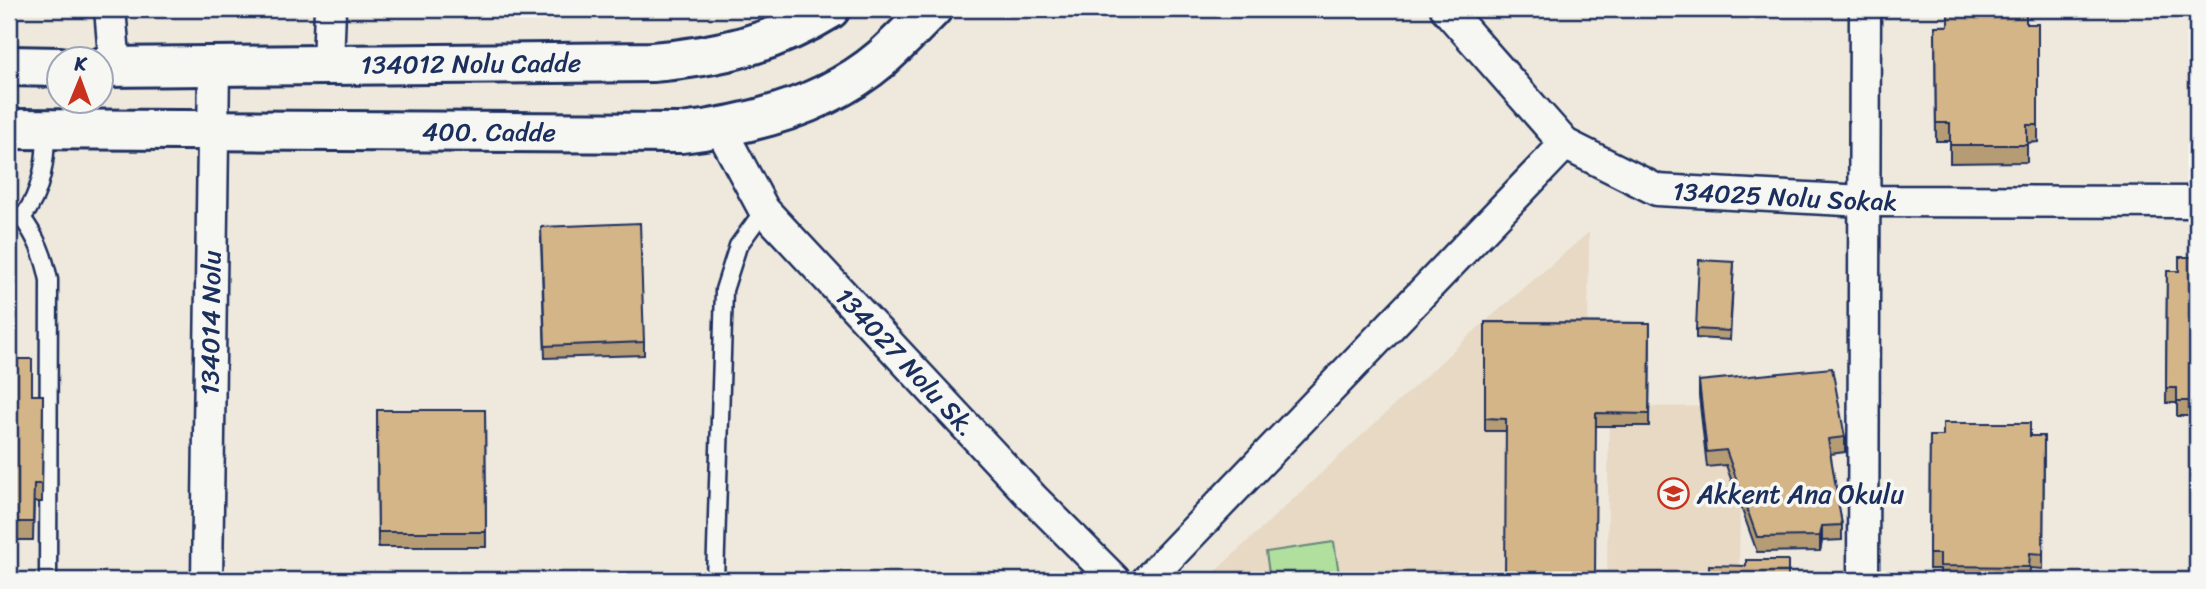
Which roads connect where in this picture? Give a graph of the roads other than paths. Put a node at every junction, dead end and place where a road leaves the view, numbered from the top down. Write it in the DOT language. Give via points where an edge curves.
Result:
graph roads {
  1 [pos="110,9"];
  2 [pos="330,9"];
  3 [pos="830,9"];
  4 [pos="932,9"];
  5 [pos="1446,9"];
  6 [pos="1865,9"];
  7 [pos="109,46"];
  8 [pos="328,65"];
  9 [pos="9,66"];
  10 [pos="214,66"];
  11 [pos="46,67"];
  12 [pos="116,67"];
  13 [pos="720,128"];
  14 [pos="9,129"];
  15 [pos="46,129"];
  16 [pos="213,130"];
  17 [pos="1565,144"];
  18 [pos="1864,201"];
  19 [pos="2197,202"];
  20 [pos="764,210"];
  21 [pos="15,217"];
  22 [pos="48,580"];
  23 [pos="207,580"];
  24 [pos="715,580"];
  25 [pos="1115,580"];
  26 [pos="1147,580"];
  27 [pos="1863,580"];
  1 -- 7 [label="street"];
  2 -- 8 [label="street"];
  3 -- 8 [label="main road, 134012 Nolu Cadde" via="757,44 706,58"];
  4 -- 13 [label="main road, 400. Cadde" via="880,60 839,87 795,108"];
  5 -- 17 [label="street, 134025 Nolu Sokak"];
  6 -- 18 [label="street"];
  8 -- 10 [label="main road, 134012 Nolu Cadde"];
  9 -- 11 [label="main road"];
  10 -- 12 [label="main road, 134012 Nolu Cadde"];
  10 -- 16 [label="street, 134014 Nolu"];
  13 -- 16 [label="main road, 400. Cadde" via="681,133"];
  13 -- 20 [label="street, 134027 Nolu Sk."];
  14 -- 15 [label="main road, 400. Cadde"];
  15 -- 16 [label="main road, 400. Cadde"];
  15 -- 21 [label="lane" via="43,174 30,208"];
  16 -- 23 [label="street, 134014 Nolu"];
  17 -- 18 [label="street, 134025 Nolu Sokak" via="1657,190"];
  17 -- 26 [label="street"];
  18 -- 19 [label="street, 134025 Nolu Sokak"];
  18 -- 27 [label="street"];
  20 -- 24 [label="lane" via="737,246 724,290"];
  20 -- 25 [label="street, 134027 Nolu Sk."];
  21 -- 22 [label="lane" via="39,244 49,280"];
}
